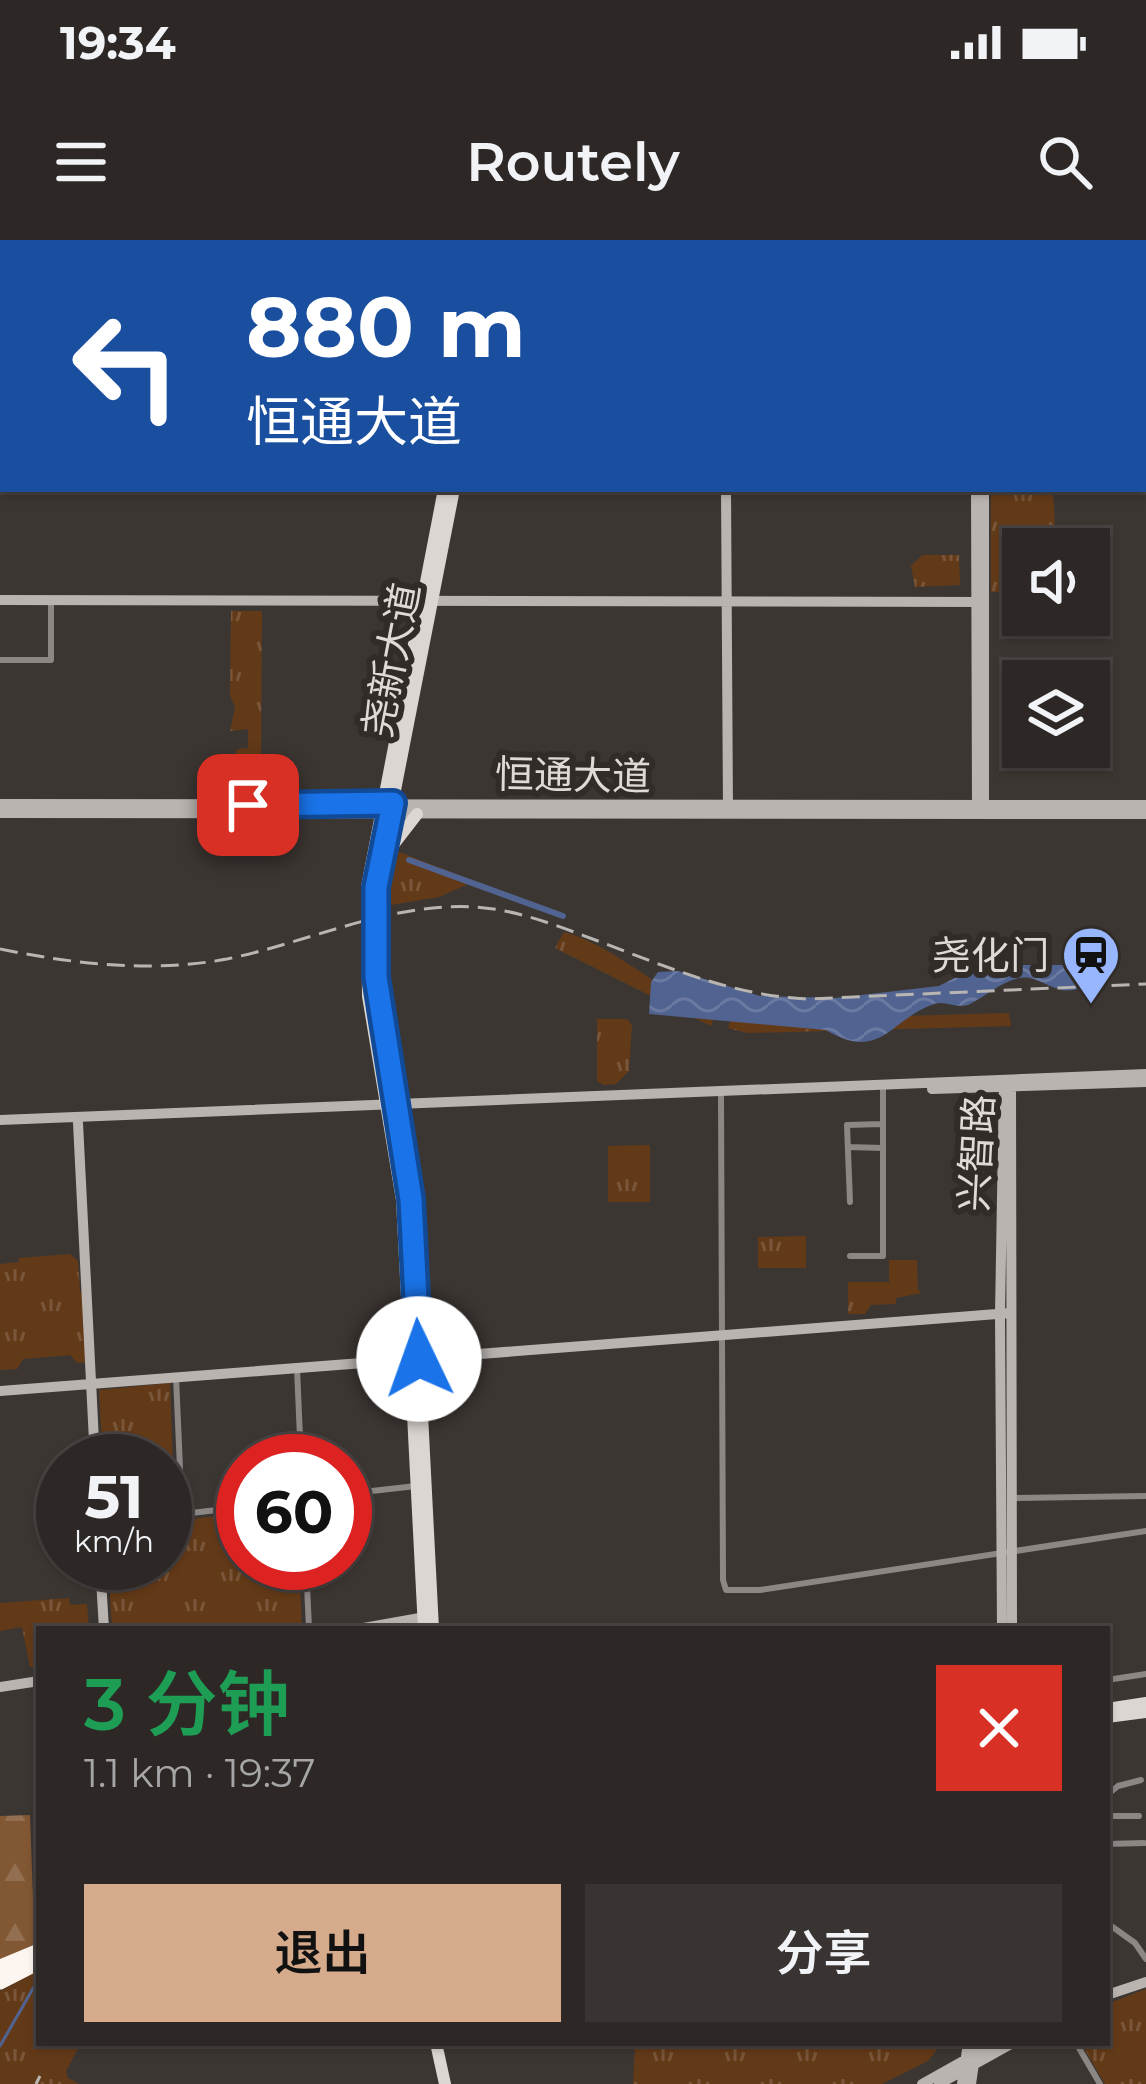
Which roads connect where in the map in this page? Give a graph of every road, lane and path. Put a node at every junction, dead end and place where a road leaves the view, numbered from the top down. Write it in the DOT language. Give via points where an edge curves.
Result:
graph roads {
  1 [pos="444,492"];
  2 [pos="453,492"];
  3 [pos="726,492"];
  4 [pos="980,492"];
  5 [pos="0,600"];
  6 [pos="428,600"];
  7 [pos="51,601"];
  8 [pos="725,601"];
  9 [pos="980,602"];
  10 [pos="0,660"];
  11 [pos="1146,805"];
  12 [pos="387,808"];
  13 [pos="0,809"];
  14 [pos="728,810"];
  15 [pos="980,810"];
  16 [pos="417,814"];
  17 [pos="1146,814"];
  18 [pos="379,864"];
  19 [pos="1146,1078"];
  20 [pos="1007,1083"];
  21 [pos="883,1090"];
  22 [pos="721,1095"];
  23 [pos="393,1106"];
  24 [pos="0,1123"];
  25 [pos="78,1123"];
  26 [pos="883,1124"];
  27 [pos="848,1147"];
  28 [pos="883,1148"];
  29 [pos="850,1202"];
  30 [pos="850,1256"];
  31 [pos="1005,1314"];
  32 [pos="722,1338"];
  33 [pos="414,1359"];
  34 [pos="297,1368"];
  35 [pos="176,1377"];
  36 [pos="91,1383"];
  37 [pos="0,1391"];
  38 [pos="94,1434"];
  39 [pos="178,1434"];
  40 [pos="300,1434"];
  41 [pos="416,1486"];
  42 [pos="372,1491"];
  43 [pos="1146,1496"];
  44 [pos="1011,1498"];
  45 [pos="1146,1531"];
  46 [pos="1006,1552"];
  47 [pos="102,1590"];
  48 [pos="307,1590"];
  49 [pos="428,1623"];
  50 [pos="104,1626"];
  51 [pos="309,1626"];
  52 [pos="393,1626"];
  53 [pos="1002,1626"];
  54 [pos="1012,1626"];
  55 [pos="1146,1674"];
  56 [pos="1110,1680"];
  57 [pos="36,1682"];
  58 [pos="0,1688"];
  59 [pos="1146,1707"];
  60 [pos="1110,1713"];
  61 [pos="1141,1780"];
  62 [pos="1110,1793"];
  63 [pos="1110,1816"];
  64 [pos="1139,1816"];
  65 [pos="1144,1843"];
  66 [pos="1110,1844"];
  67 [pos="1110,1924"];
  68 [pos="36,1959"];
  69 [pos="1146,1959"];
  70 [pos="36,1960"];
  71 [pos="0,1969"];
  72 [pos="1146,1978"];
  73 [pos="0,1984"];
  74 [pos="1110,1989"];
  75 [pos="441,2046"];
  76 [pos="1006,2046"];
  77 [pos="1078,2046"];
  78 [pos="968,2061"];
  79 [pos="449,2084"];
  80 [pos="922,2084"];
  81 [pos="939,2084"];
  82 [pos="971,2084"];
  83 [pos="1100,2084"];
  1 -- 6 [label="main road, 尧新大道"];
  2 -- 6 [label="main road, 尧新大道"];
  3 -- 8 [label="street"];
  4 -- 9 [label="street"];
  5 -- 7 [label="street"];
  6 -- 7 [label="street"];
  6 -- 8 [label="street"];
  6 -- 12 [label="main road, 尧新大道"];
  7 -- 10 [label="street" via="51,660"];
  8 -- 9 [label="street"];
  8 -- 14 [label="street"];
  9 -- 15 [label="street"];
  11 -- 15 [label="street, 恒通大道"];
  12 -- 13 [label="street, 恒通大道"];
  12 -- 14 [label="street, 恒通大道"];
  12 -- 16 [label="street, 恒通大道"];
  12 -- 18 [label="main road, 尧新大道"];
  12 -- 23 [label="main road, 尧新大道" via="367,886 366,957"];
  14 -- 15 [label="street, 恒通大道"];
  14 -- 16 [label="street, 恒通大道"];
  15 -- 17 [label="street, 恒通大道"];
  16 -- 18 [label="main road"];
  18 -- 23 [label="main road, 尧新大道" via="378,995"];
  19 -- 20 [label="street"];
  20 -- 21 [label="street"];
  20 -- 23 [label="street"];
  20 -- 31 [label="street, 兴智路"];
  21 -- 22 [label="street"];
  21 -- 26 [label="street"];
  22 -- 23 [label="street"];
  22 -- 32 [label="street"];
  23 -- 24 [label="street"];
  23 -- 25 [label="street"];
  23 -- 33 [label="main road, 尧新大道" via="411,1199"];
  24 -- 25 [label="street"];
  25 -- 36 [label="street"];
  26 -- 27 [label="street" via="848,1125"];
  26 -- 28 [label="street"];
  27 -- 28 [label="street"];
  27 -- 29 [label="street"];
  28 -- 30 [label="street" via="883,1256"];
  31 -- 32 [label="street"];
  31 -- 44 [label="street, 兴智路"];
  31 -- 46 [label="street, 兴智路"];
  32 -- 33 [label="street"];
  32 -- 46 [label="street" via="723,1580 730,1592"];
  33 -- 34 [label="street"];
  33 -- 41 [label="main road, 尧新大道"];
  33 -- 49 [label="main road, 尧新大道"];
  34 -- 35 [label="street"];
  34 -- 40 [label="street"];
  35 -- 36 [label="street"];
  35 -- 39 [label="street"];
  36 -- 37 [label="street"];
  36 -- 38 [label="street"];
  41 -- 42 [label="street"];
  41 -- 49 [label="main road, 尧新大道"];
  43 -- 44 [label="street"];
  44 -- 46 [label="street, 兴智路"];
  45 -- 46 [label="street"];
  46 -- 53 [label="street, 兴智路"];
  46 -- 54 [label="street, 兴智路"];
  47 -- 50 [label="street"];
  48 -- 51 [label="street"];
  49 -- 52 [label="street"];
  55 -- 56 [label="street"];
  57 -- 58 [label="street"];
  59 -- 60 [label="main road"];
  61 -- 62 [label="street"];
  63 -- 64 [label="street"];
  65 -- 66 [label="street"];
  67 -- 69 [label="street"];
  68 -- 71 [label="highway"];
  70 -- 73 [label="highway"];
  72 -- 74 [label="street"];
  75 -- 79 [label="main road"];
  76 -- 78 [label="street"];
  77 -- 83 [label="street"];
  78 -- 80 [label="street"];
  78 -- 81 [label="street"];
  78 -- 82 [label="street"];
}
